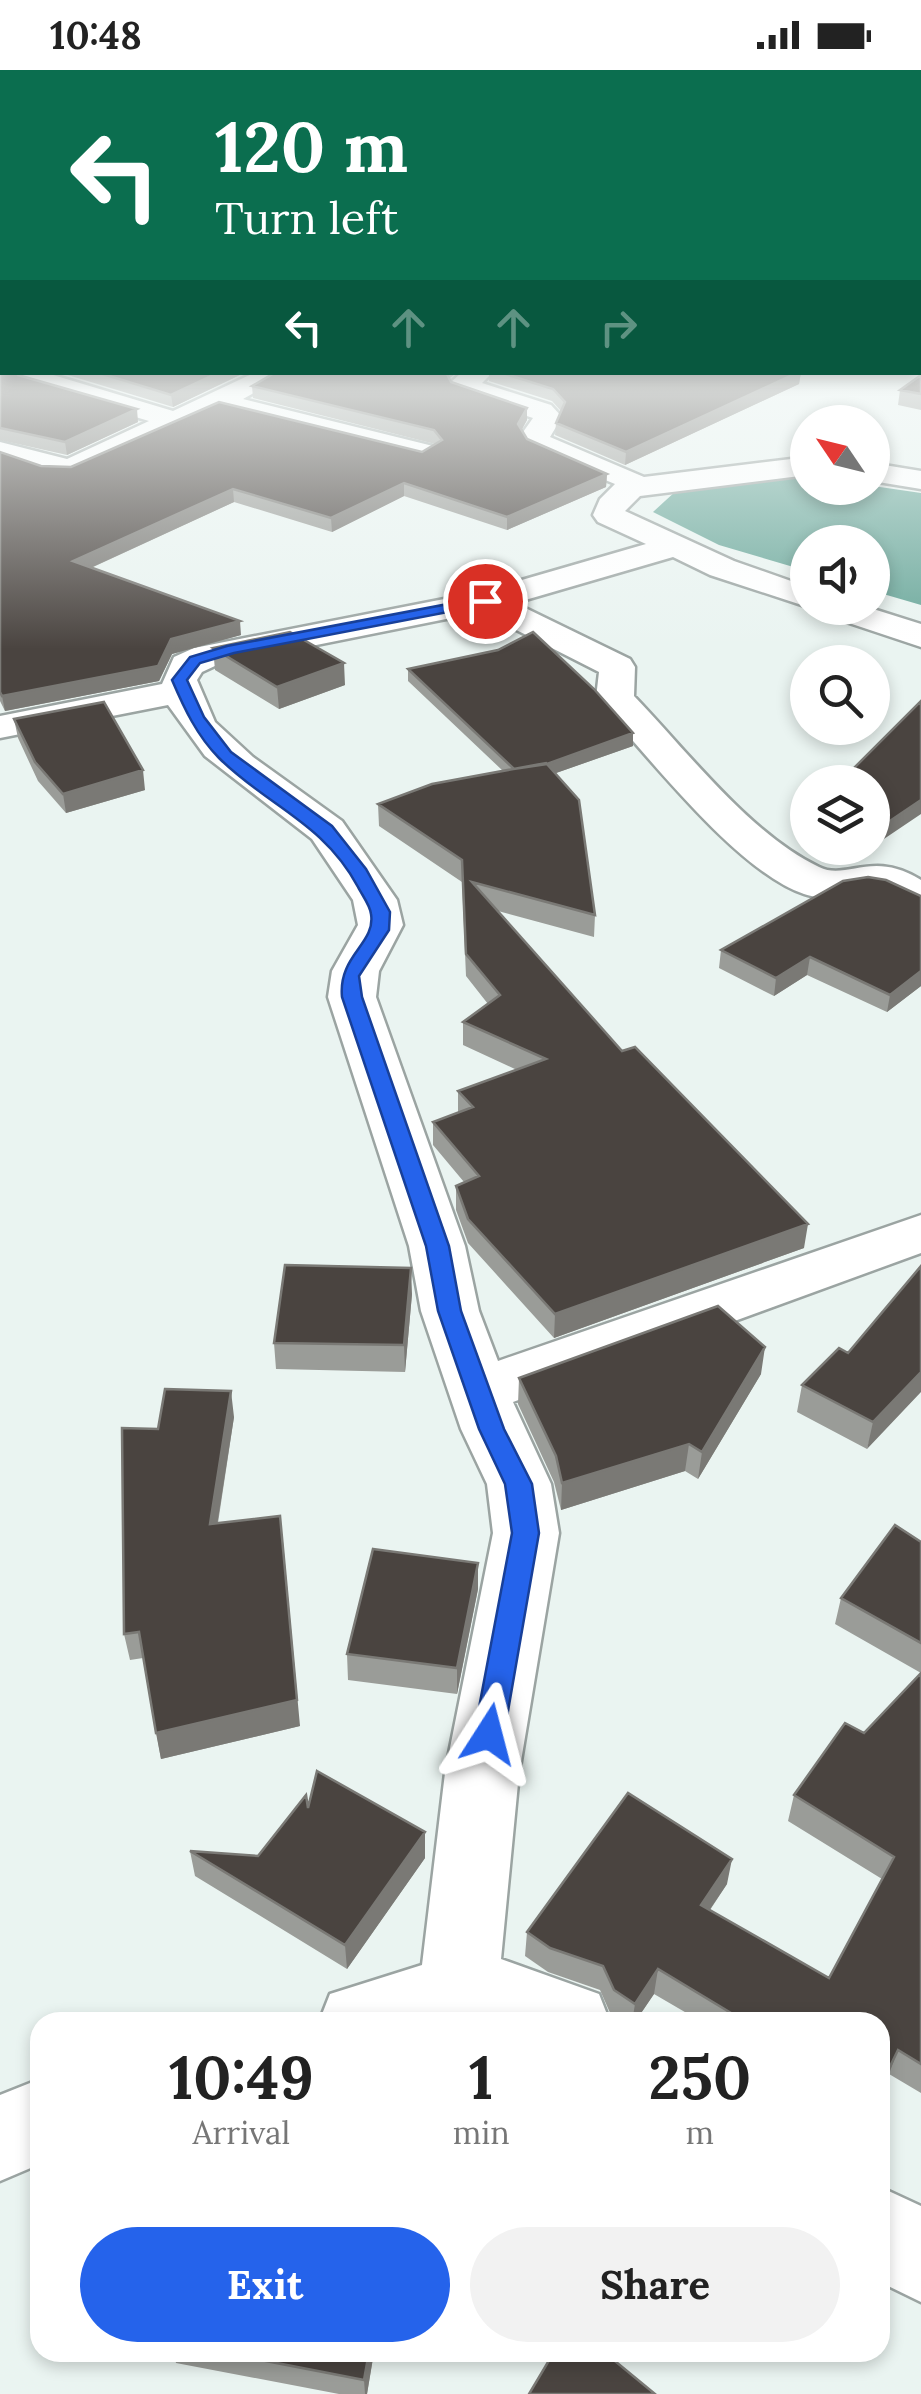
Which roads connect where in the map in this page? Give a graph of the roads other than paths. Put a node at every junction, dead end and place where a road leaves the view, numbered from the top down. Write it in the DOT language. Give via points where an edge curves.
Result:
graph roads {
  1 [pos="150,431"];
  2 [pos="342,431"];
  3 [pos="539,431"];
  4 [pos="0,451"];
  5 [pos="423,452"];
  6 [pos="790,468"];
  7 [pos="890,475"];
  8 [pos="921,480"];
  9 [pos="630,489"];
  10 [pos="672,546"];
  11 [pos="790,591"];
  12 [pos="485,601"];
  13 [pos="888,625"];
  14 [pos="921,636"];
  15 [pos="181,691"];
  16 [pos="0,727"];
  17 [pos="921,899"];
  18 [pos="921,1233"];
  19 [pos="481,1390"];
  20 [pos="458,1995"];
  21 [pos="396,2012"];
  22 [pos="543,2012"];
  23 [pos="30,2126"];
  24 [pos="0,2138"];
  25 [pos="890,2237"];
  26 [pos="921,2257"];
  1 -- 4 [label="street" via="72,468"];
  2 -- 5 [label="street"];
  3 -- 9 [label="street" via="538,442 631,480"];
  6 -- 9 [label="street"];
  7 -- 8 [label="street"];
  9 -- 10 [label="street" via="609,516"];
  10 -- 11 [label="street"];
  10 -- 12 [label="street"];
  12 -- 15 [label="street" via="206,656 181,673"];
  12 -- 17 [label="street" via="617,667 615,698 762,851 816,884 885,876"];
  13 -- 14 [label="street"];
  15 -- 16 [label="street"];
  15 -- 19 [label="street" via="225,755 326,830 380,912 380,930 350,976 352,997"];
  18 -- 19 [label="street"];
  19 -- 20 [label="street" via="518,1484 526,1533 482,1773"];
  20 -- 21 [label="street"];
  20 -- 22 [label="street" via="507,1999"];
  23 -- 24 [label="street"];
  25 -- 26 [label="street"];
}
